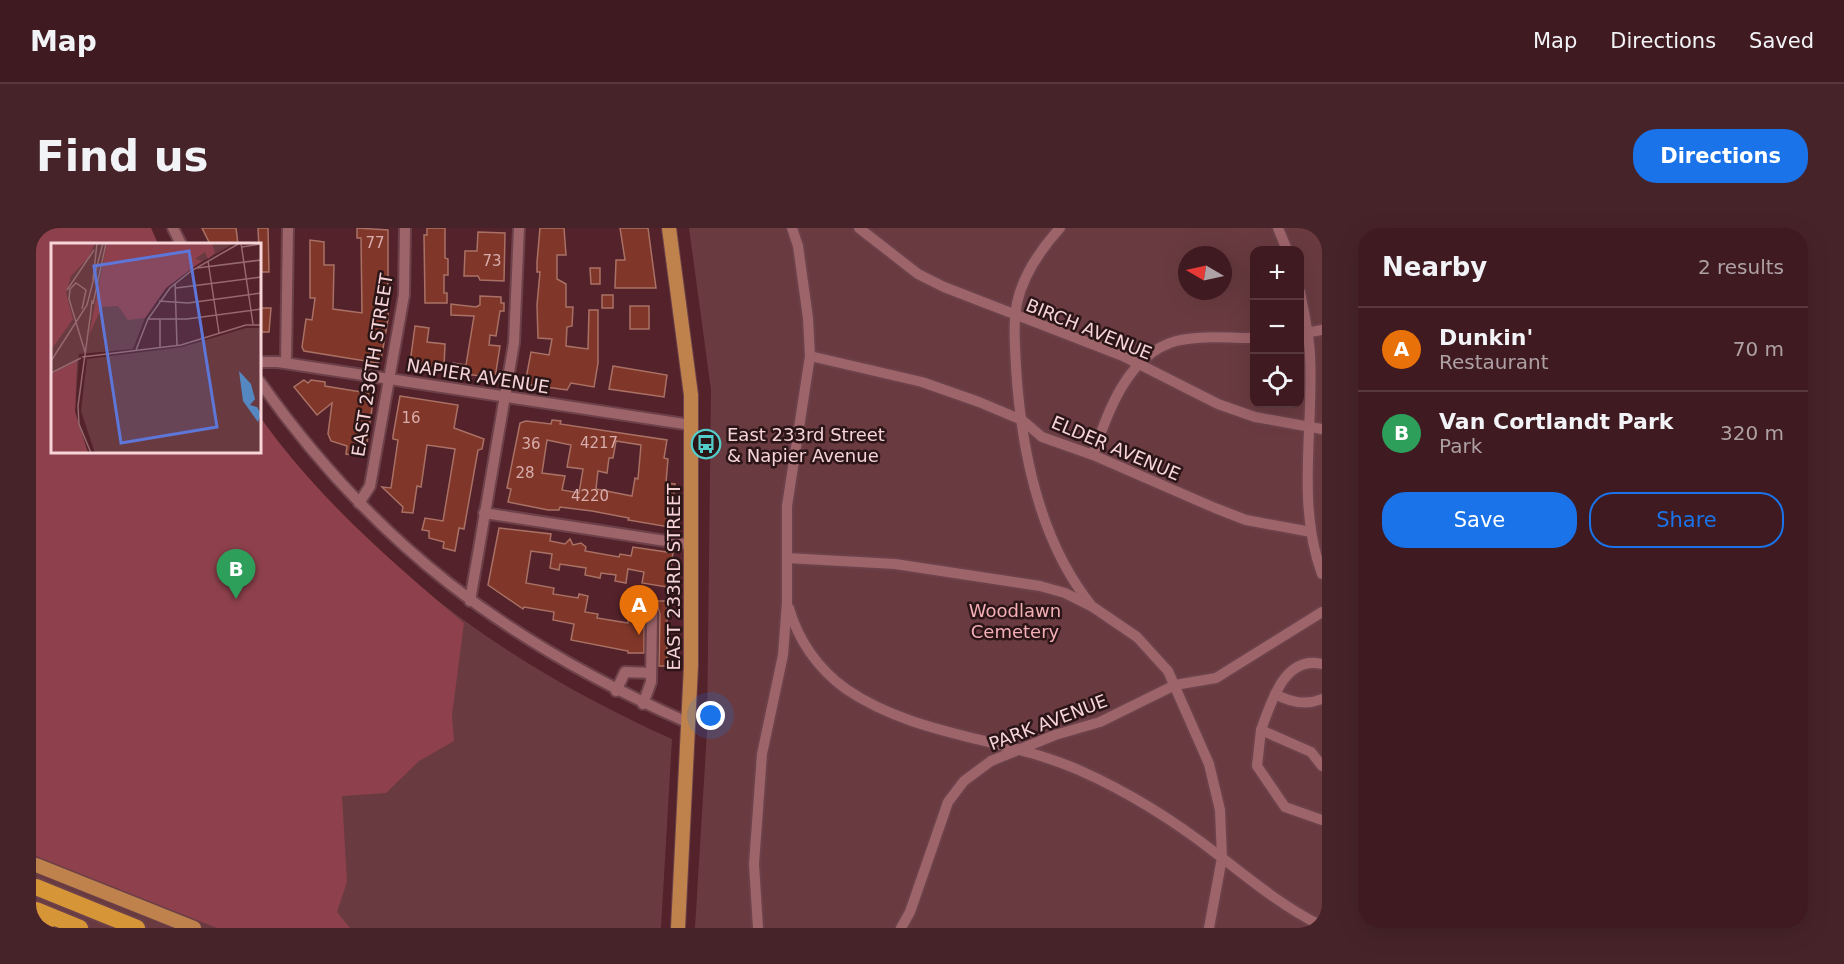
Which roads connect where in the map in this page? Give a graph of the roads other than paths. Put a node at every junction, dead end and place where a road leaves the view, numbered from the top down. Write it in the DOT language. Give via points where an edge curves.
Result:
graph roads {
  1 [pos="173,228"];
  2 [pos="288,228"];
  3 [pos="405,228"];
  4 [pos="519,228"];
  5 [pos="669,228"];
  6 [pos="792,228"];
  7 [pos="858,228"];
  8 [pos="1060,228"];
  9 [pos="1278,228"];
  10 [pos="180,243"];
  11 [pos="1285,246"];
  12 [pos="1015,317"];
  13 [pos="1322,330"];
  14 [pos="1304,333"];
  15 [pos="1250,338"];
  16 [pos="1304,349"];
  17 [pos="810,356"];
  18 [pos="261,362"];
  19 [pos="286,363"];
  20 [pos="1139,365"];
  21 [pos="388,379"];
  22 [pos="261,383"];
  23 [pos="505,397"];
  24 [pos="1022,420"];
  25 [pos="691,425"];
  26 [pos="1309,427"];
  27 [pos="1322,429"];
  28 [pos="1093,455"];
  29 [pos="359,503"];
  30 [pos="484,513"];
  31 [pos="1311,532"];
  32 [pos="692,544"];
  33 [pos="788,558"];
  34 [pos="1322,573"];
  35 [pos="470,601"];
  36 [pos="787,602"];
  37 [pos="1093,607"];
  38 [pos="1322,612"];
  39 [pos="652,614"];
  40 [pos="1322,664"];
  41 [pos="651,673"];
  42 [pos="1175,685"];
  43 [pos="616,691"];
  44 [pos="1275,694"];
  45 [pos="1322,699"];
  46 [pos="644,704"];
  47 [pos="689,723"];
  48 [pos="1262,730"];
  49 [pos="1020,750"];
  50 [pos="1322,766"];
  51 [pos="1322,820"];
  52 [pos="1222,858"];
  53 [pos="36,865"];
  54 [pos="36,887"];
  55 [pos="36,910"];
  56 [pos="109,916"];
  57 [pos="36,925"];
  58 [pos="1322,926"];
  59 [pos="46,928"];
  60 [pos="80,928"];
  61 [pos="137,928"];
  62 [pos="146,928"];
  63 [pos="194,928"];
  64 [pos="678,928"];
  65 [pos="758,928"];
  66 [pos="901,928"];
  67 [pos="1209,928"];
  1 -- 10 [label="street"];
  2 -- 19 [label="street"];
  3 -- 21 [label="street, EAST 236TH STREET" via="404,295"];
  4 -- 23 [label="street" via="517,320"];
  5 -- 25 [label="main road, EAST 233RD STREET" via="689,379"];
  6 -- 17 [label="street" via="798,246"];
  7 -- 12 [label="street, BIRCH AVENUE" via="918,274"];
  8 -- 12 [label="street" via="1030,269"];
  9 -- 11 [label="street"];
  12 -- 20 [label="street, BIRCH AVENUE"];
  12 -- 24 [label="street"];
  13 -- 14 [label="street"];
  15 -- 20 [label="street" via="1178,341 1157,348"];
  16 -- 26 [label="street"];
  17 -- 24 [label="street, ELDER AVENUE" via="922,382"];
  17 -- 33 [label="street" via="787,506"];
  18 -- 19 [label="street, NAPIER AVENUE"];
  19 -- 21 [label="street, NAPIER AVENUE"];
  20 -- 26 [label="street, BIRCH AVENUE" via="1218,404 1255,417"];
  20 -- 28 [label="street" via="1116,396"];
  21 -- 23 [label="street, NAPIER AVENUE"];
  21 -- 29 [label="street, EAST 236TH STREET" via="370,486"];
  22 -- 29 [label="street" via="310,448"];
  23 -- 25 [label="street, NAPIER AVENUE"];
  23 -- 30 [label="street"];
  24 -- 28 [label="street, ELDER AVENUE" via="1042,437"];
  24 -- 37 [label="street" via="1031,470 1051,535"];
  25 -- 32 [label="main road, EAST 233RD STREET"];
  26 -- 27 [label="street, BIRCH AVENUE"];
  26 -- 31 [label="street"];
  28 -- 31 [label="street, ELDER AVENUE" via="1246,520"];
  29 -- 35 [label="street"];
  30 -- 32 [label="street"];
  30 -- 35 [label="street"];
  31 -- 34 [label="street"];
  32 -- 47 [label="main road, EAST 233RD STREET"];
  33 -- 36 [label="street"];
  33 -- 37 [label="street" via="894,564 977,575 1040,586"];
  35 -- 43 [label="street" via="532,643"];
  36 -- 49 [label="street" via="810,652 824,672 847,690 917,724"];
  36 -- 65 [label="street" via="783,655 762,754 754,864"];
  37 -- 42 [label="street" via="1137,637 1168,671"];
  38 -- 42 [label="street, PARK AVENUE" via="1216,678"];
  39 -- 41 [label="street"];
  40 -- 44 [label="street" via="1303,664 1292,670"];
  41 -- 43 [label="street" via="625,672"];
  41 -- 46 [label="street"];
  42 -- 49 [label="street, PARK AVENUE" via="1100,722"];
  42 -- 52 [label="street" via="1209,764 1220,810"];
  43 -- 46 [label="street"];
  44 -- 45 [label="street" via="1302,703"];
  44 -- 48 [label="street"];
  46 -- 47 [label="street"];
  47 -- 64 [label="main road, EAST 233RD STREET"];
  48 -- 50 [label="street" via="1311,752"];
  48 -- 51 [label="street" via="1257,766 1285,807"];
  49 -- 52 [label="street" via="1082,771 1130,796"];
  49 -- 66 [label="street, PARK AVENUE" via="991,761 964,781 948,802"];
  52 -- 58 [label="street" via="1260,889"];
  52 -- 67 [label="street"];
  53 -- 63 [label="main road"];
  54 -- 56 [label="highway"];
  55 -- 60 [label="highway"];
  56 -- 61 [label="highway"];
  56 -- 62 [label="highway"];
  57 -- 59 [label="highway"];
}
